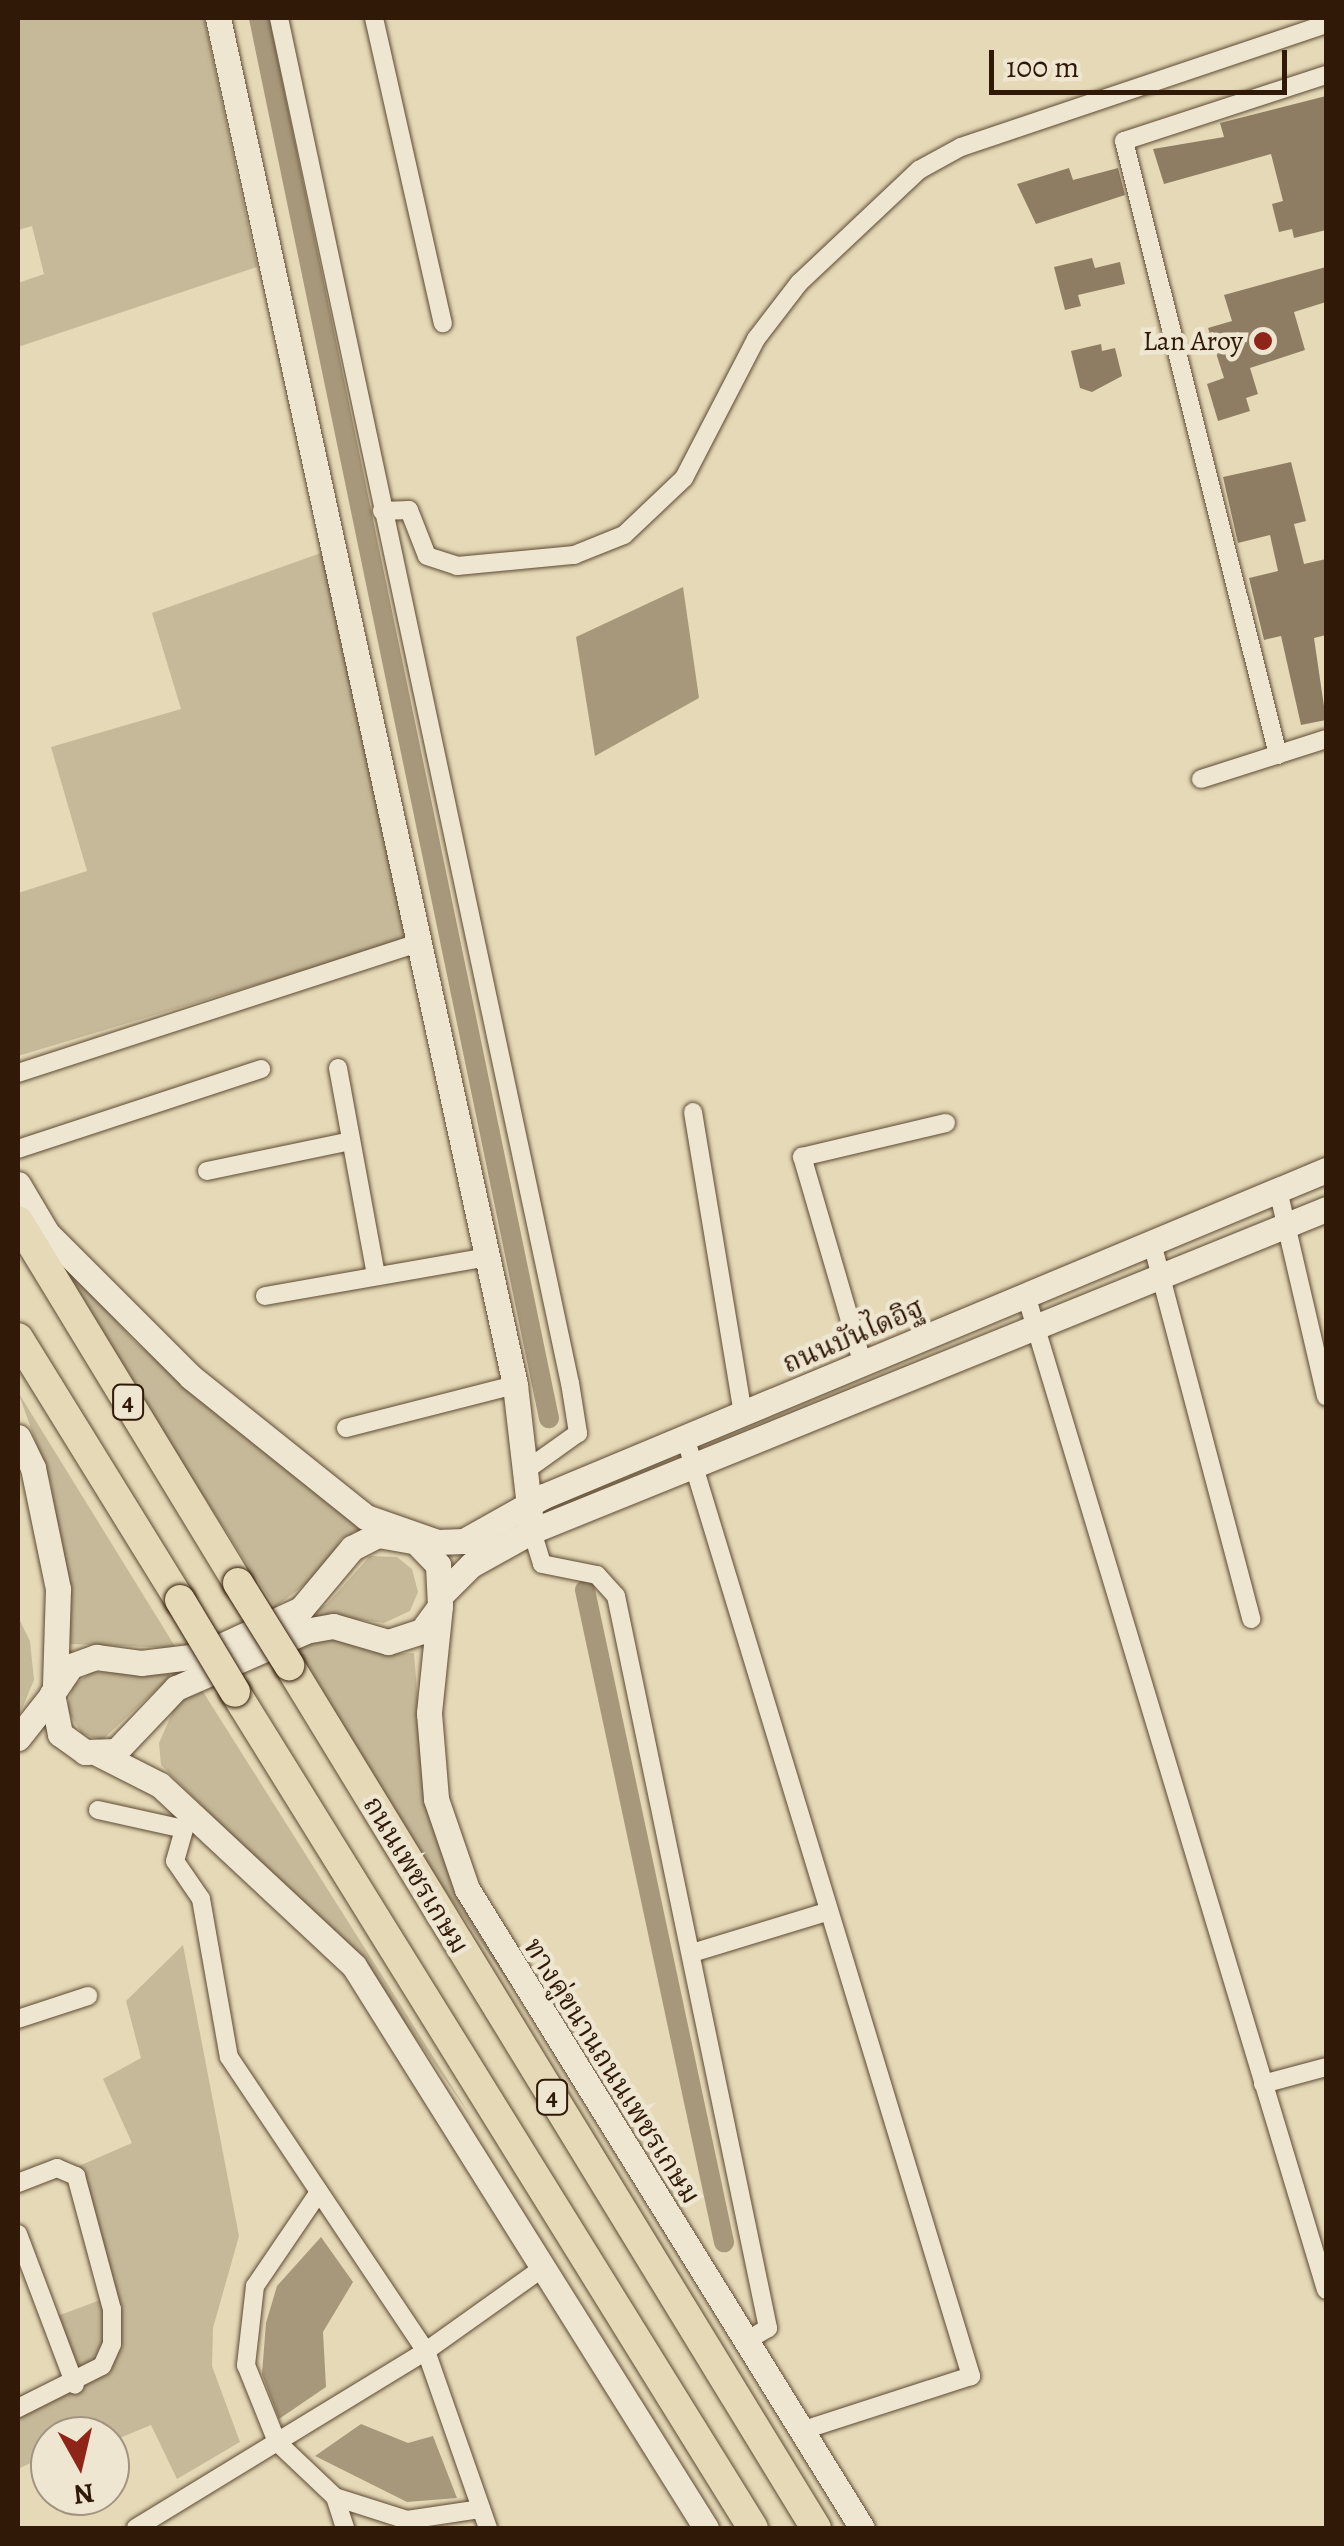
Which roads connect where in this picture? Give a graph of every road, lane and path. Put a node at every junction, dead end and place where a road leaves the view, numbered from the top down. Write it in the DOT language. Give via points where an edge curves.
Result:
graph roads {
  1 [pos="218,18"];
  2 [pos="279,18"];
  3 [pos="374,18"];
  4 [pos="1326,24"];
  5 [pos="1326,75"];
  6 [pos="443,323"];
  7 [pos="382,511"];
  8 [pos="1326,740"];
  9 [pos="1278,755"];
  10 [pos="1202,780"];
  11 [pos="420,942"];
  12 [pos="338,1068"];
  13 [pos="261,1069"];
  14 [pos="18,1073"];
  15 [pos="692,1112"];
  16 [pos="946,1123"];
  17 [pos="351,1141"];
  18 [pos="18,1149"];
  19 [pos="1326,1170"];
  20 [pos="206,1171"];
  21 [pos="18,1184"];
  22 [pos="1278,1190"];
  23 [pos="1326,1209"];
  24 [pos="18,1221"];
  25 [pos="1286,1226"];
  26 [pos="1152,1242"];
  27 [pos="488,1257"];
  28 [pos="376,1276"];
  29 [pos="1162,1278"];
  30 [pos="1026,1295"];
  31 [pos="265,1296"];
  32 [pos="1036,1327"];
  33 [pos="18,1338"];
  34 [pos="863,1365"];
  35 [pos="516,1385"];
  36 [pos="1326,1396"];
  37 [pos="744,1415"];
  38 [pos="346,1428"];
  39 [pos="18,1437"];
  40 [pos="685,1437"];
  41 [pos="694,1465"];
  42 [pos="529,1468"];
  43 [pos="530,1504"];
  44 [pos="532,1530"];
  45 [pos="402,1536"];
  46 [pos="441,1600"];
  47 [pos="1251,1619"];
  48 [pos="54,1690"];
  49 [pos="18,1738"];
  50 [pos="72,1746"];
  51 [pos="99,1754"];
  52 [pos="98,1810"];
  53 [pos="187,1821"];
  54 [pos="829,1912"];
  55 [pos="692,1953"];
  56 [pos="88,1996"];
  57 [pos="18,2019"];
  58 [pos="1326,2067"];
  59 [pos="1264,2084"];
  60 [pos="18,2183"];
  61 [pos="319,2192"];
  62 [pos="18,2234"];
  63 [pos="1319,2240"];
  64 [pos="543,2268"];
  65 [pos="1326,2290"];
  66 [pos="746,2342"];
  67 [pos="426,2351"];
  68 [pos="74,2384"];
  69 [pos="18,2408"];
  70 [pos="801,2431"];
  71 [pos="277,2442"];
  72 [pos="335,2497"];
  73 [pos="482,2509"];
  74 [pos="136,2528"];
  75 [pos="344,2528"];
  76 [pos="488,2528"];
  77 [pos="706,2528"];
  78 [pos="753,2528"];
  79 [pos="816,2528"];
  80 [pos="862,2528"];
  1 -- 11 [label="main road"];
  2 -- 7 [label="street"];
  3 -- 6 [label="street"];
  4 -- 7 [label="street" via="961,148 920,170 799,282 756,339 684,478 624,536 574,555 457,566 427,556 409,510"];
  5 -- 9 [label="street" via="1124,141"];
  7 -- 42 [label="street" via="573,1400 578,1434"];
  8 -- 9 [label="street"];
  9 -- 10 [label="street"];
  11 -- 14 [label="street"];
  11 -- 27 [label="main road"];
  12 -- 17 [label="street"];
  13 -- 18 [label="street"];
  15 -- 37 [label="street"];
  16 -- 34 [label="street" via="802,1157"];
  17 -- 20 [label="street"];
  17 -- 28 [label="street"];
  19 -- 22 [label="main road, ถนนบันไดอิฐ"];
  21 -- 45 [label="main road, 4" via="47,1233 191,1377 366,1517"];
  22 -- 25 [label="street"];
  22 -- 26 [label="main road, ถนนบันไดอิฐ"];
  23 -- 25 [label="main road, ถนนบันไดอิฐ"];
  24 -- 79 [label="highway, ถนนเพชรเกษม / 4, bridge"];
  25 -- 29 [label="main road, ถนนบันไดอิฐ"];
  25 -- 36 [label="street"];
  26 -- 29 [label="street"];
  26 -- 30 [label="main road, ถนนบันไดอิฐ"];
  27 -- 28 [label="street"];
  27 -- 35 [label="main road"];
  28 -- 31 [label="street"];
  29 -- 32 [label="main road, ถนนบันไดอิฐ"];
  29 -- 47 [label="street"];
  30 -- 32 [label="street"];
  30 -- 34 [label="main road, ถนนบันไดอิฐ"];
  32 -- 41 [label="main road, ถนนบันไดอิฐ"];
  32 -- 59 [label="street"];
  33 -- 78 [label="highway, ถนนเพชรเกษม / 4, bridge"];
  34 -- 37 [label="main road, ถนนบันไดอิฐ"];
  35 -- 38 [label="street"];
  35 -- 42 [label="main road"];
  37 -- 40 [label="main road, ถนนบันไดอิฐ"];
  39 -- 48 [label="main road" via="33,1468 58,1589"];
  40 -- 41 [label="street"];
  40 -- 43 [label="main road, ถนนบันไดอิฐ"];
  41 -- 44 [label="main road, ถนนบันไดอิฐ"];
  41 -- 54 [label="street"];
  42 -- 43 [label="main road"];
  43 -- 44 [label="main road"];
  43 -- 45 [label="main road, ถนนบันไดอิฐ" via="464,1541"];
  44 -- 46 [label="main road, ถนนบันไดอิฐ" via="471,1564"];
  44 -- 55 [label="street" via="542,1564 598,1575 616,1596"];
  45 -- 46 [label="main road" via="428,1551"];
  45 -- 48 [label="main road" via="360,1542 301,1609 199,1656 141,1663 96,1657 71,1666"];
  46 -- 51 [label="main road, ถนนบันไดอิฐ" via="406,1639 374,1640 333,1626 306,1630 204,1674 176,1688 126,1746"];
  46 -- 66 [label="main road, ทางคู่ขนานถนนเพชรเกษม / 4" via="429,1713 436,1799 467,1889"];
  48 -- 49 [label="main road"];
  48 -- 50 [label="main road" via="53,1722"];
  49 -- 50 [label="main road"];
  50 -- 51 [label="main road"];
  51 -- 53 [label="main road" via="160,1785"];
  52 -- 53 [label="street"];
  53 -- 61 [label="street" via="175,1861 201,1899 229,2057"];
  53 -- 64 [label="main road" via="354,1966"];
  54 -- 55 [label="street"];
  54 -- 70 [label="street" via="971,2376"];
  55 -- 66 [label="street" via="768,2328"];
  56 -- 57 [label="street"];
  58 -- 59 [label="street"];
  59 -- 63 [label="street"];
  60 -- 68 [label="street" via="57,2168 76,2176 112,2326 102,2366"];
  61 -- 67 [label="street"];
  61 -- 71 [label="street" via="255,2286 246,2364"];
  62 -- 68 [label="street"];
  63 -- 65 [label="street"];
  64 -- 67 [label="street"];
  64 -- 77 [label="main road"];
  66 -- 70 [label="main road, ทางคู่ขนานถนนเพชรเกษม / 4"];
  67 -- 71 [label="street"];
  67 -- 73 [label="street"];
  68 -- 69 [label="street"];
  70 -- 80 [label="main road, ทางคู่ขนานถนนเพชรเกษม / 4"];
  71 -- 72 [label="street"];
  71 -- 74 [label="street"];
  72 -- 73 [label="street" via="407,2520"];
  72 -- 75 [label="street"];
  73 -- 76 [label="street"];
}
